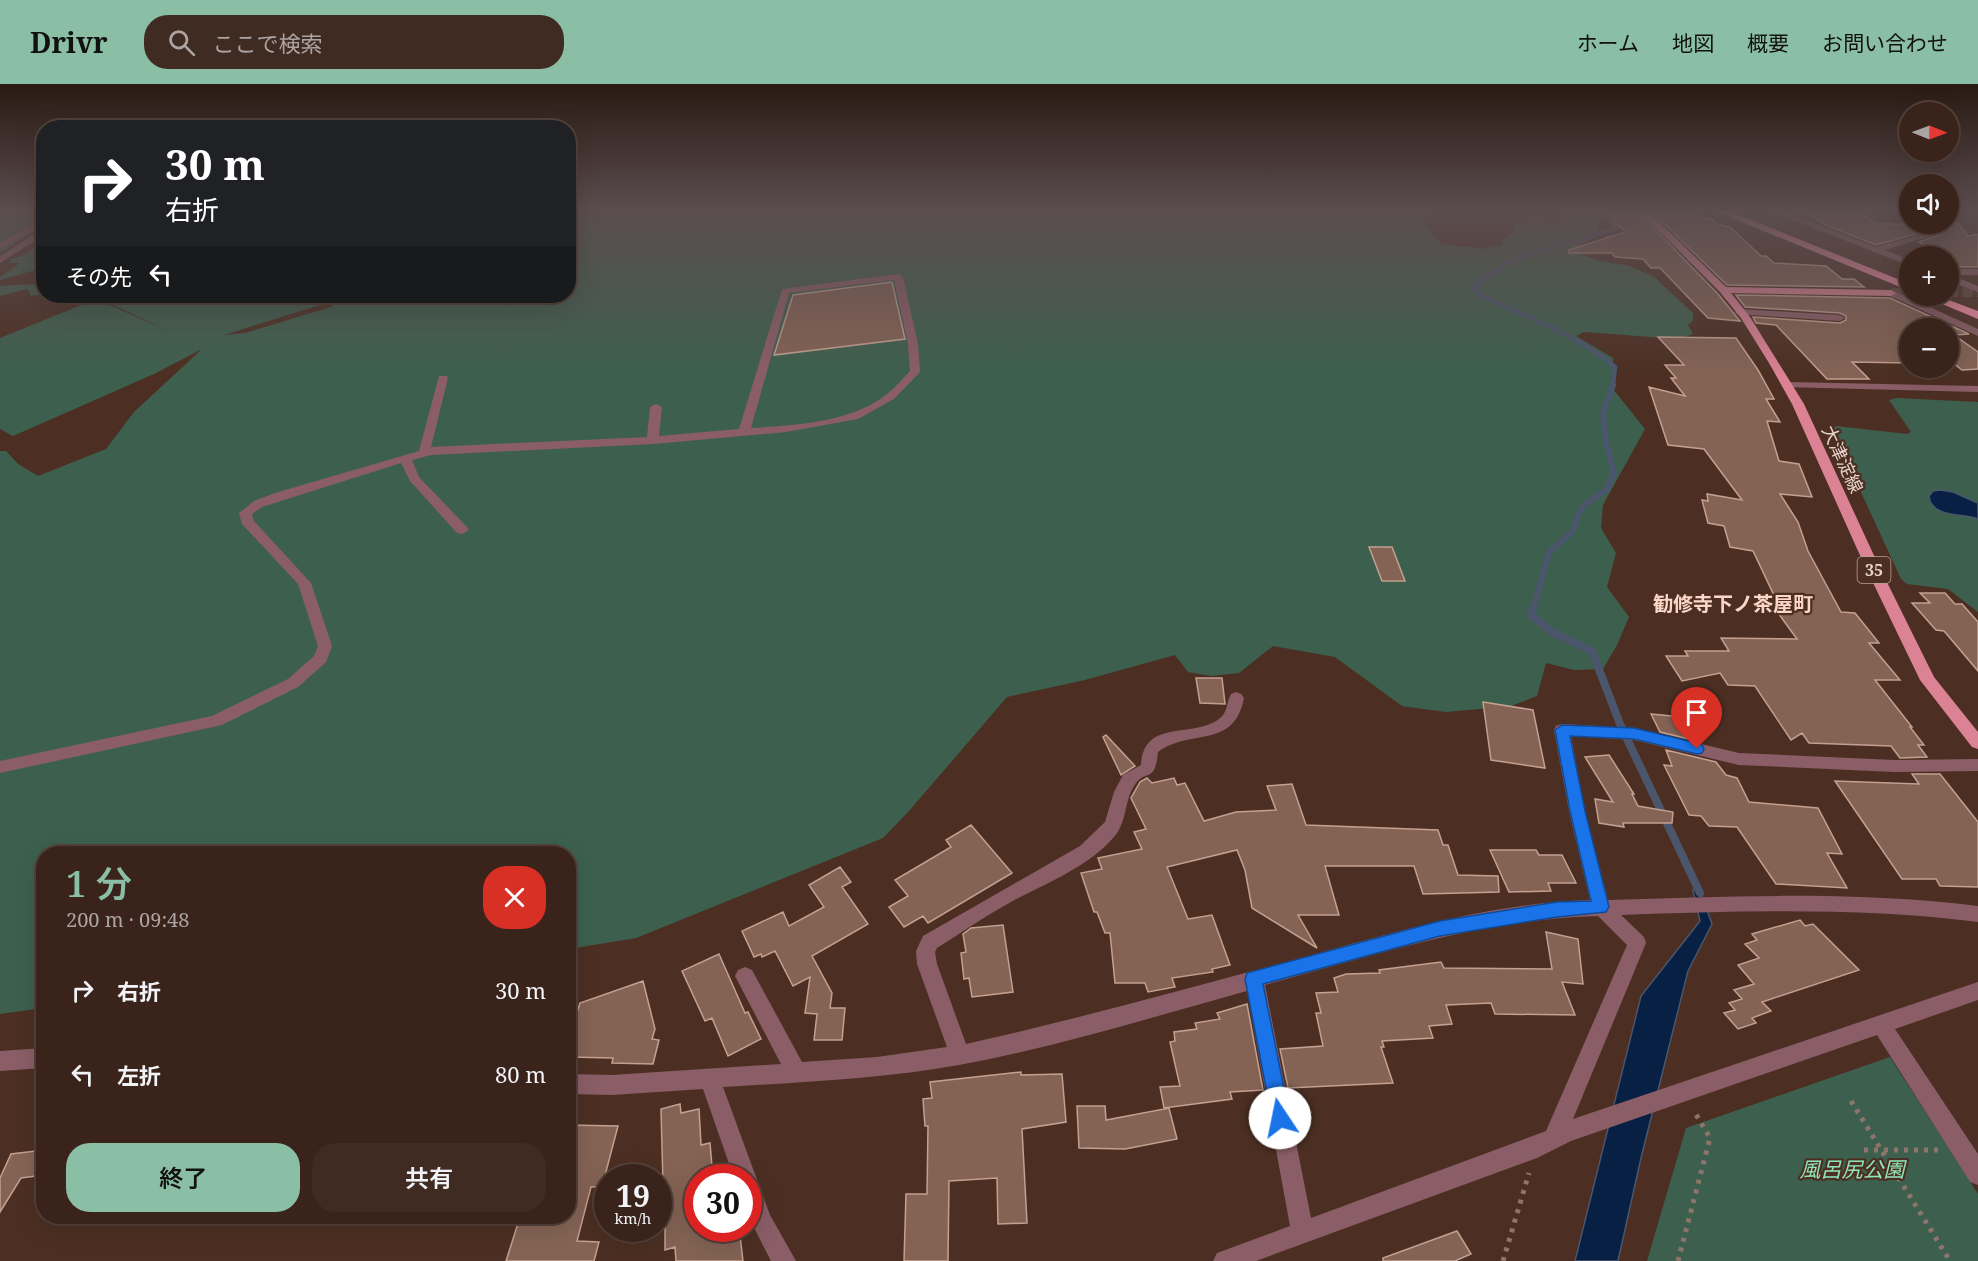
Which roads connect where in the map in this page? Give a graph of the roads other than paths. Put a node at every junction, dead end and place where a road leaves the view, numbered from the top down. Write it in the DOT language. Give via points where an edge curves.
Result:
graph roads {
  1 [pos="1699,266"];
  2 [pos="1856,266"];
  3 [pos="1959,272"];
  4 [pos="1978,272"];
  5 [pos="1959,282"];
  6 [pos="1899,284"];
  7 [pos="1978,289"];
  8 [pos="1723,290"];
  9 [pos="1891,293"];
  10 [pos="1959,295"];
  11 [pos="1978,303"];
  12 [pos="1955,306"];
  13 [pos="1740,312"];
  14 [pos="1978,315"];
  15 [pos="1840,318"];
  16 [pos="1978,333"];
  17 [pos="443,378"];
  18 [pos="1788,385"];
  19 [pos="1978,389"];
  20 [pos="656,407"];
  21 [pos="744,432"];
  22 [pos="653,441"];
  23 [pos="424,453"];
  24 [pos="404,458"];
  25 [pos="462,530"];
  26 [pos="1236,698"];
  27 [pos="1978,743"];
  28 [pos="1978,765"];
  29 [pos="0,767"];
  30 [pos="1600,907"];
  31 [pos="1978,914"];
  32 [pos="745,976"];
  33 [pos="1254,979"];
  34 [pos="1978,991"];
  35 [pos="1882,1026"];
  36 [pos="960,1055"];
  37 [pos="36,1059"];
  38 [pos="0,1061"];
  39 [pos="797,1073"];
  40 [pos="710,1079"];
  41 [pos="576,1084"];
  42 [pos="1553,1139"];
  43 [pos="740,1164"];
  44 [pos="1978,1174"];
  45 [pos="762,1222"];
  46 [pos="1303,1233"];
  47 [pos="784,1261"];
  48 [pos="1225,1261"];
  1 -- 8 [label="main road, 大津淀線 / 35"];
  2 -- 6 [label="highway"];
  3 -- 4 [label="street"];
  5 -- 7 [label="street"];
  8 -- 9 [label="main road"];
  8 -- 13 [label="main road, 大津淀線 / 35"];
  9 -- 16 [label="street"];
  10 -- 11 [label="highway"];
  12 -- 14 [label="highway"];
  13 -- 15 [label="street"];
  13 -- 18 [label="main road, 大津淀線 / 35"];
  17 -- 23 [label="street"];
  18 -- 19 [label="street"];
  18 -- 27 [label="main road, 大津淀線 / 35" via="1928,680"];
  20 -- 22 [label="street"];
  21 -- 21 [label="street" via="854,417 890,397 915,372 898,277 785,291"];
  21 -- 22 [label="street"];
  22 -- 23 [label="street"];
  23 -- 24 [label="street"];
  24 -- 25 [label="street" via="414,478"];
  24 -- 29 [label="street" via="279,496 245,513 247,521 304,583 325,646 321,658 293,683 216,721"];
  26 -- 36 [label="street" via="1232,718 1220,726 1153,747 1147,770 1130,778 1111,829 1092,848 930,942 927,964"];
  28 -- 30 [label="street" via="1894,766 1739,759 1634,734 1562,730"];
  30 -- 31 [label="street" via="1923,907"];
  30 -- 33 [label="street" via="1557,909 1440,928"];
  30 -- 42 [label="street" via="1637,943"];
  32 -- 39 [label="street"];
  33 -- 36 [label="street" via="1081,1028"];
  33 -- 46 [label="street"];
  34 -- 35 [label="street"];
  35 -- 42 [label="street"];
  35 -- 44 [label="street"];
  36 -- 39 [label="street"];
  37 -- 38 [label="street"];
  39 -- 40 [label="street"];
  40 -- 41 [label="street"];
  40 -- 43 [label="street"];
  42 -- 46 [label="street"];
  45 -- 47 [label="street"];
  46 -- 48 [label="street"];
}
